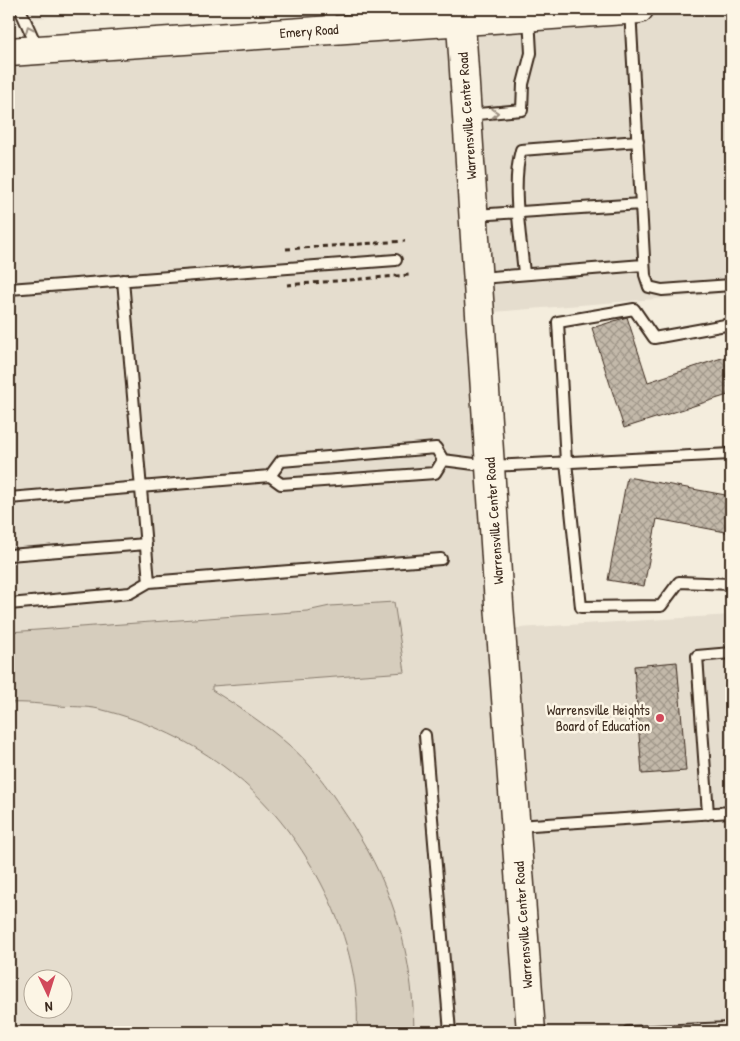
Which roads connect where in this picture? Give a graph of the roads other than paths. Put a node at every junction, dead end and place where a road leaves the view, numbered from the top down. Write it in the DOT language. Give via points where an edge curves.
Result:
graph roads {
  1 [pos="20,9"];
  2 [pos="630,9"];
  3 [pos="639,9"];
  4 [pos="587,10"];
  5 [pos="529,12"];
  6 [pos="460,14"];
  7 [pos="330,19"];
  8 [pos="38,50"];
  9 [pos="9,52"];
  10 [pos="467,115"];
  11 [pos="638,140"];
  12 [pos="641,204"];
  13 [pos="518,212"];
  14 [pos="474,215"];
  15 [pos="396,260"];
  16 [pos="643,265"];
  17 [pos="524,274"];
  18 [pos="478,278"];
  19 [pos="123,280"];
  20 [pos="731,285"];
  21 [pos="9,289"];
  22 [pos="731,324"];
  23 [pos="731,454"];
  24 [pos="444,460"];
  25 [pos="566,462"];
  26 [pos="490,466"];
  27 [pos="270,476"];
  28 [pos="142,487"];
  29 [pos="9,498"];
  30 [pos="146,544"];
  31 [pos="9,556"];
  32 [pos="441,558"];
  33 [pos="149,582"];
  34 [pos="731,584"];
  35 [pos="9,604"];
  36 [pos="731,653"];
  37 [pos="425,735"];
  38 [pos="731,812"];
  39 [pos="708,814"];
  40 [pos="516,826"];
  41 [pos="731,1028"];
  42 [pos="450,1032"];
  43 [pos="531,1032"];
  44 [pos="628,1032"];
  8 -- 1 [label="lane, one-way"];
  2 -- 3 [label="main road, Emery Road"];
  2 -- 4 [label="main road, Emery Road"];
  2 -- 11 [label="lane"];
  4 -- 5 [label="main road, Emery Road"];
  5 -- 6 [label="main road, Emery Road"];
  10 -- 5 [label="lane, one-way" via="522,110 523,84 531,53"];
  6 -- 7 [label="main road, Emery Road" via="382,21"];
  6 -- 10 [label="main road, Warrensville Center Road"];
  7 -- 8 [label="main road, Emery Road"];
  8 -- 9 [label="main road, Emery Road"];
  10 -- 14 [label="main road, Warrensville Center Road"];
  11 -- 12 [label="lane"];
  11 -- 13 [label="lane" via="521,150"];
  12 -- 13 [label="lane"];
  12 -- 16 [label="lane"];
  13 -- 14 [label="lane"];
  13 -- 17 [label="lane"];
  14 -- 18 [label="main road, Warrensville Center Road"];
  15 -- 19 [label="lane"];
  16 -- 17 [label="lane"];
  16 -- 20 [label="lane" via="649,288"];
  17 -- 18 [label="lane"];
  18 -- 26 [label="main road, Warrensville Center Road"];
  19 -- 21 [label="lane"];
  19 -- 28 [label="lane"];
  22 -- 25 [label="lane" via="654,338 634,309 558,322"];
  23 -- 25 [label="lane"];
  24 -- 26 [label="lane"];
  24 -- 27 [label="lane" via="435,473 281,484"];
  24 -- 27 [label="lane" via="436,448 291,460 281,461"];
  25 -- 26 [label="lane"];
  25 -- 34 [label="lane" via="581,607 661,606 679,582"];
  26 -- 40 [label="main road, Warrensville Center Road"];
  27 -- 28 [label="lane"];
  28 -- 29 [label="lane"];
  28 -- 30 [label="lane"];
  30 -- 31 [label="lane"];
  30 -- 33 [label="lane"];
  32 -- 33 [label="lane"];
  33 -- 35 [label="lane" via="130,593"];
  36 -- 39 [label="lane" via="697,656"];
  37 -- 42 [label="lane"];
  38 -- 39 [label="lane"];
  39 -- 40 [label="lane"];
  40 -- 43 [label="main road, Warrensville Center Road"];
  41 -- 44 [label="lane"];
}
